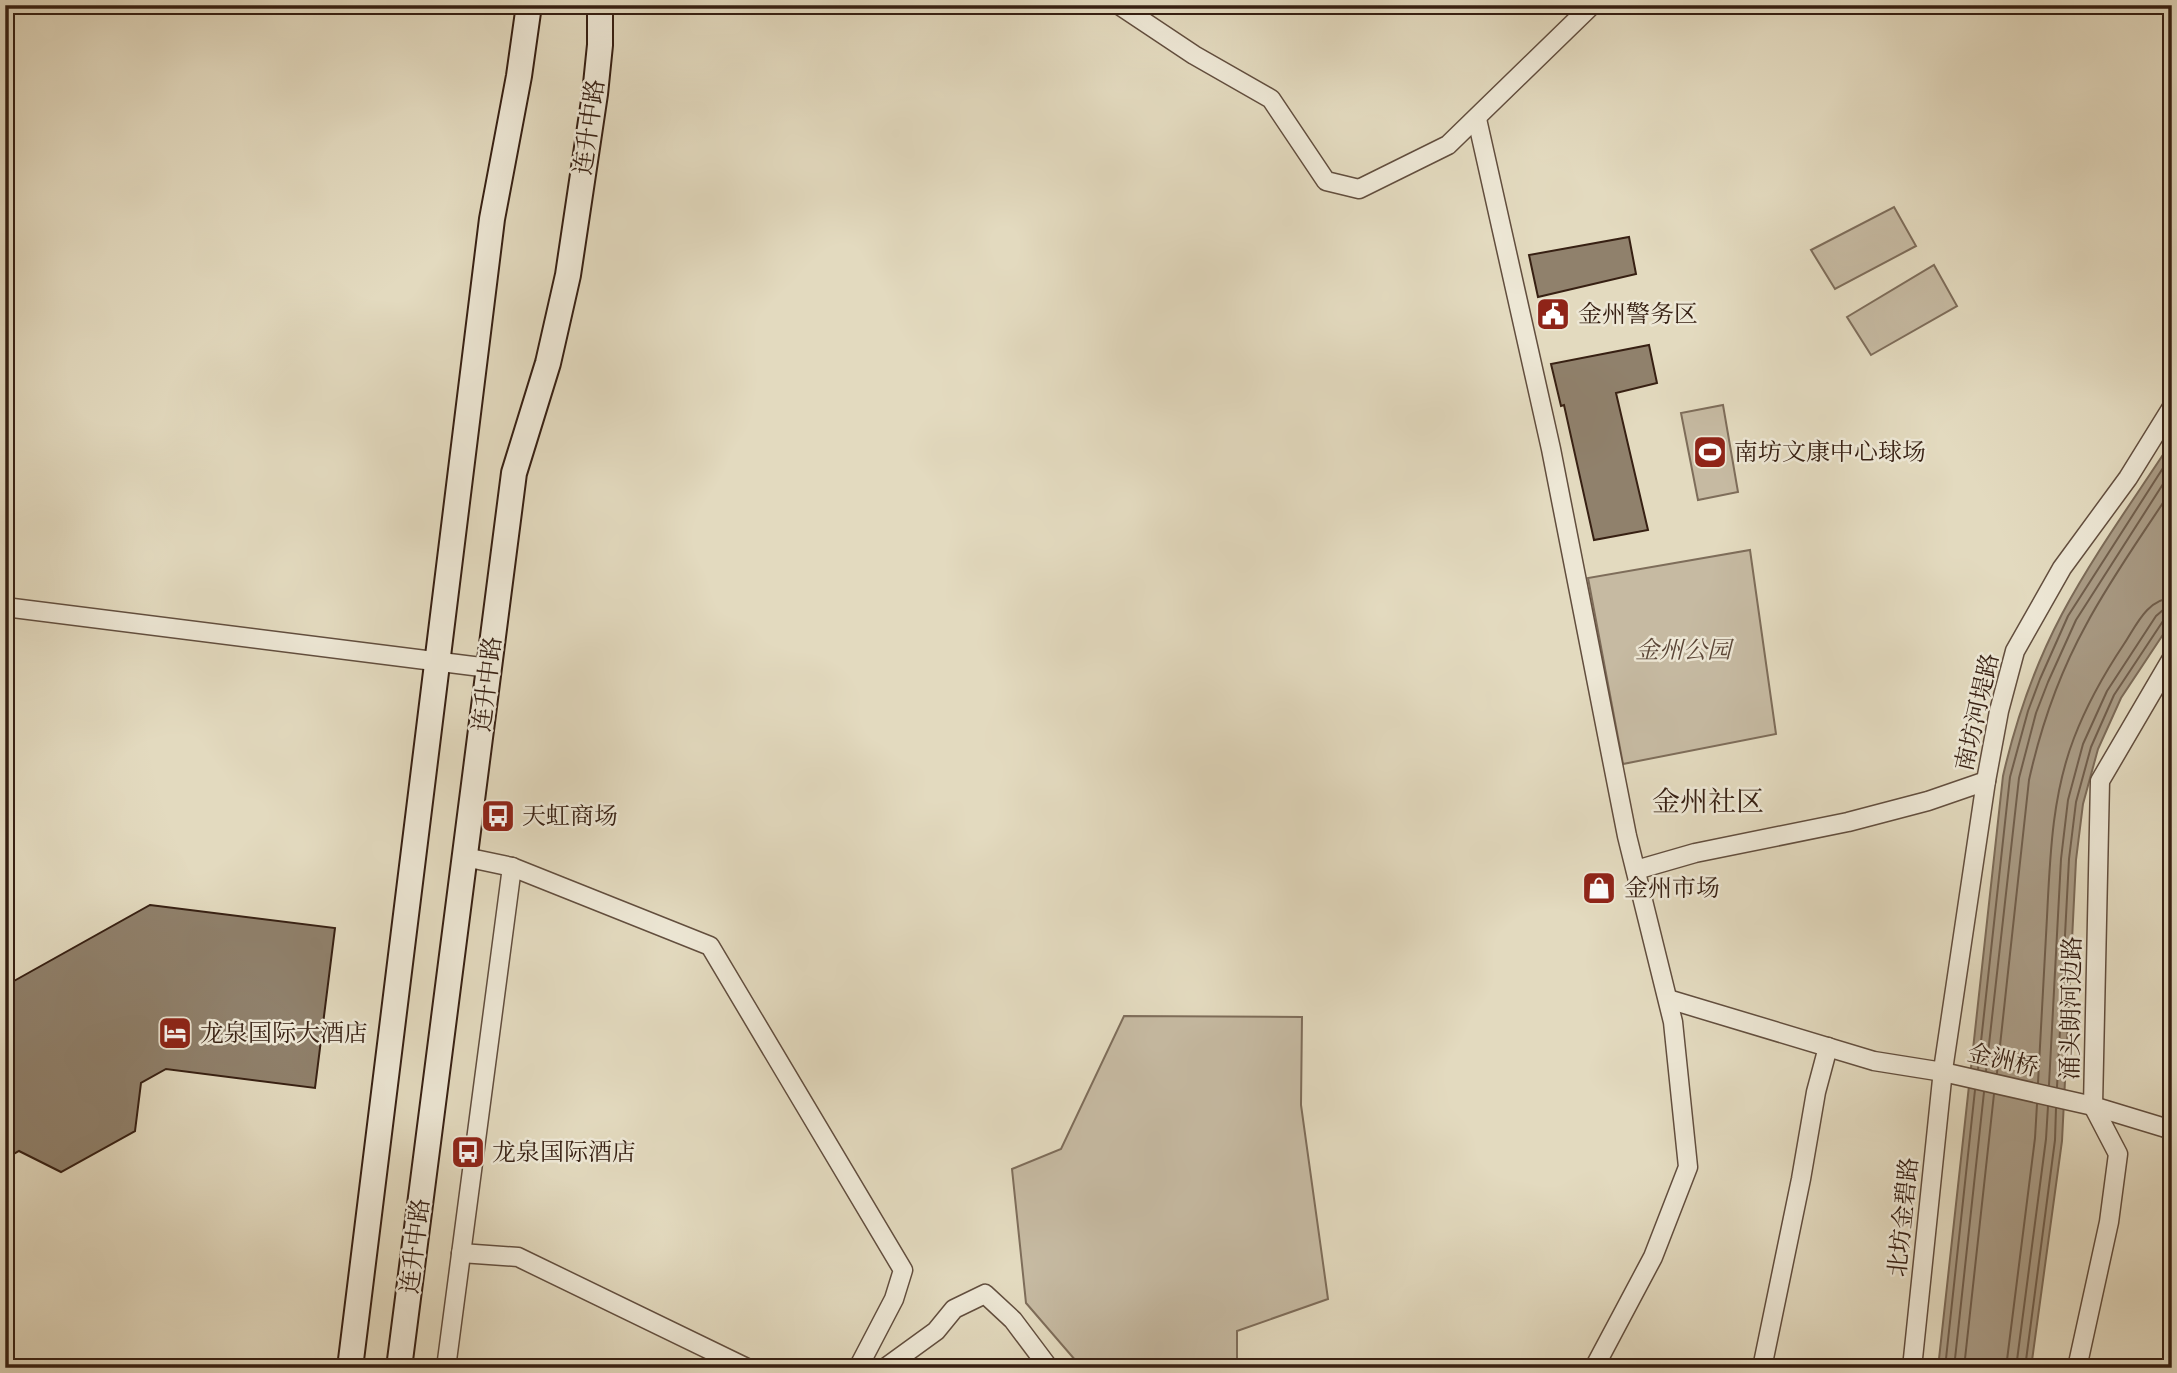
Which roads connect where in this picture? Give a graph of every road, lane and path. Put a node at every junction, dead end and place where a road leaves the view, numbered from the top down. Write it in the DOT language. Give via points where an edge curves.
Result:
graph roads {
  1 [pos="528,5"];
  2 [pos="600,5"];
  3 [pos="1119,5"];
  4 [pos="1592,5"];
  5 [pos="1477,119"];
  6 [pos="2172,407"];
  7 [pos="5,607"];
  8 [pos="2172,658"];
  9 [pos="438,662"];
  10 [pos="489,668"];
  11 [pos="1986,781"];
  12 [pos="465,858"];
  13 [pos="512,867"];
  14 [pos="1636,870"];
  15 [pos="1668,999"];
  16 [pos="1828,1047"];
  17 [pos="1943,1071"];
  18 [pos="2093,1106"];
  19 [pos="2172,1130"];
  20 [pos="461,1253"];
  21 [pos="350,1368"];
  22 [pos="399,1368"];
  23 [pos="446,1368"];
  24 [pos="747,1368"];
  25 [pos="858,1368"];
  26 [pos="885,1368"];
  27 [pos="1049,1368"];
  28 [pos="1594,1368"];
  29 [pos="1762,1368"];
  30 [pos="1912,1368"];
  31 [pos="2077,1368"];
  1 -- 9 [label="main road, 连升中路" via="492,219"];
  2 -- 10 [label="main road, 连升中路" via="595,94 568,275 548,363 514,472"];
  3 -- 5 [label="street" via="1270,99 1326,181 1359,189 1448,145"];
  4 -- 5 [label="street"];
  5 -- 14 [label="street" via="1551,449"];
  6 -- 11 [label="street, 南坊河堤路" via="2128,478 2062,568 2015,651"];
  7 -- 9 [label="street"];
  8 -- 18 [label="street, 涌头朗河边路" via="2100,781"];
  9 -- 10 [label="street"];
  9 -- 21 [label="main road, 连升中路"];
  10 -- 12 [label="main road, 连升中路"];
  11 -- 14 [label="street" via="1848,822 1695,853"];
  11 -- 17 [label="street, 南坊河堤路"];
  12 -- 13 [label="street"];
  12 -- 22 [label="main road, 连升中路"];
  13 -- 20 [label="street"];
  13 -- 25 [label="street" via="710,946 903,1270 894,1299"];
  14 -- 15 [label="street"];
  15 -- 16 [label="street, 金洲桥"];
  15 -- 28 [label="street" via="1688,1167 1653,1257"];
  16 -- 17 [label="street, 金洲桥" via="1874,1061"];
  16 -- 29 [label="street"];
  17 -- 18 [label="street, 金洲桥"];
  17 -- 30 [label="street, 北坊金碧路"];
  18 -- 19 [label="street, 金洲桥"];
  18 -- 31 [label="street, 涌头朗河边路" via="2118,1154 2109,1222"];
  20 -- 23 [label="street"];
  20 -- 24 [label="street" via="518,1257"];
  26 -- 27 [label="street" via="936,1331 954,1309 985,1294 1013,1320"];
}
